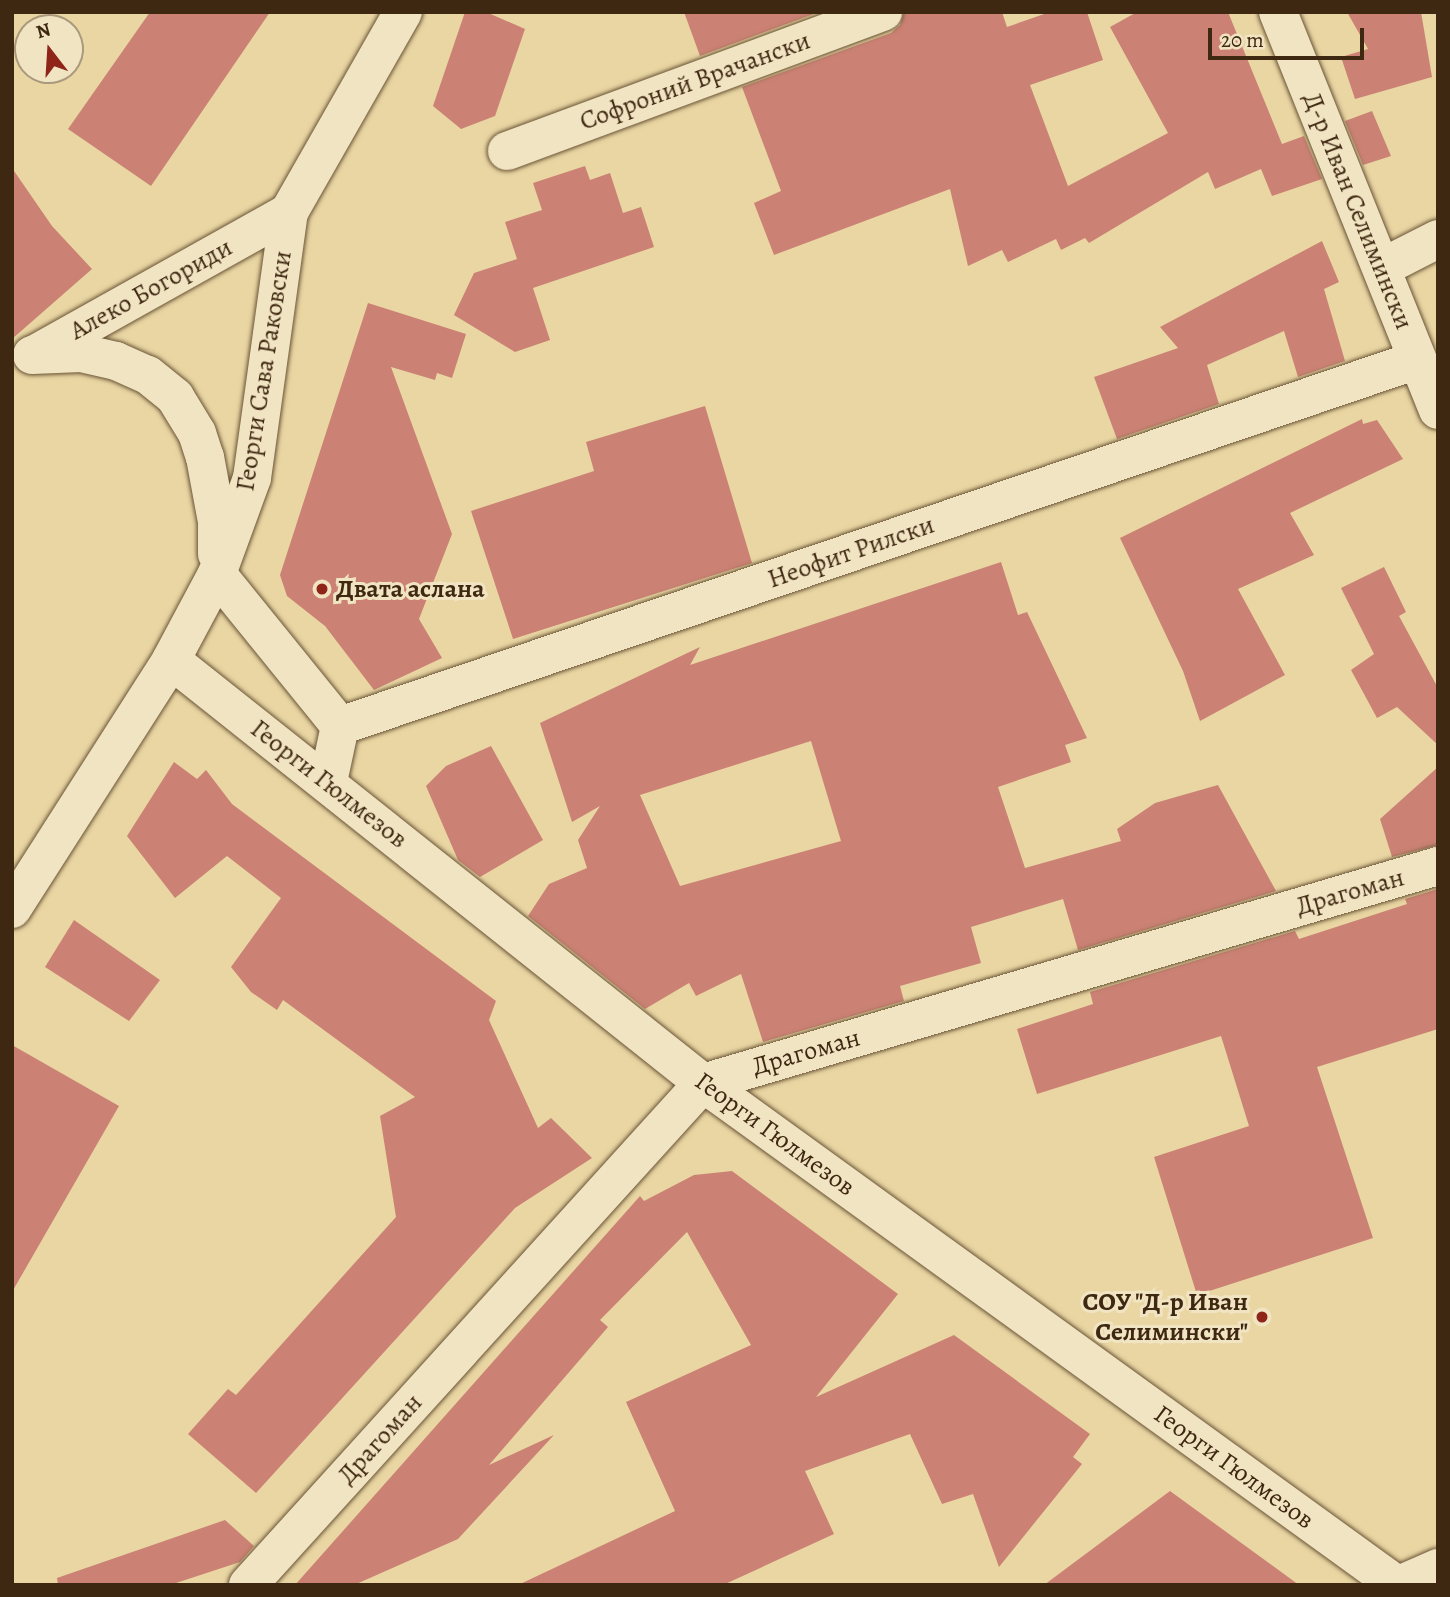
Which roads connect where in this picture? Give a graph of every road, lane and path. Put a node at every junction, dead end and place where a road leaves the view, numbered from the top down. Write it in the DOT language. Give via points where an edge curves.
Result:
graph roads {
  1 [pos="403,12"];
  2 [pos="883,12"];
  3 [pos="1278,12"];
  4 [pos="507,150"];
  5 [pos="289,212"];
  6 [pos="1438,239"];
  7 [pos="1383,267"];
  8 [pos="22,360"];
  9 [pos="1417,360"];
  10 [pos="1438,410"];
  11 [pos="217,574"];
  12 [pos="171,660"];
  13 [pos="340,726"];
  14 [pos="328,782"];
  15 [pos="1438,866"];
  16 [pos="12,909"];
  17 [pos="703,1083"];
  18 [pos="1438,1567"];
  19 [pos="248,1585"];
  20 [pos="1398,1585"];
  1 -- 5 [label="street, Георги Сава Раковски"];
  2 -- 4 [label="street, Софроний Врачански"];
  3 -- 7 [label="street, Д-р Иван Селимински"];
  5 -- 8 [label="street, Алеко Богориди"];
  5 -- 11 [label="street, Георги Сава Раковски" via="252,478"];
  6 -- 7 [label="street"];
  7 -- 9 [label="street, Д-р Иван Селимински"];
  8 -- 11 [label="street" via="81,353 116,360 175,397 197,433 205,457 217,522"];
  9 -- 10 [label="street, Д-р Иван Селимински"];
  9 -- 13 [label="street, Неофит Рилски"];
  11 -- 12 [label="street, Георги Сава Раковски"];
  11 -- 13 [label="street"];
  12 -- 14 [label="street, Георги Гюлмезов"];
  12 -- 16 [label="street, Георги Сава Раковски"];
  13 -- 14 [label="street"];
  14 -- 17 [label="street, Георги Гюлмезов"];
  15 -- 17 [label="street, Драгоман"];
  17 -- 19 [label="street, Драгоман"];
  17 -- 20 [label="street, Георги Гюлмезов"];
  18 -- 20 [label="street"];
}
